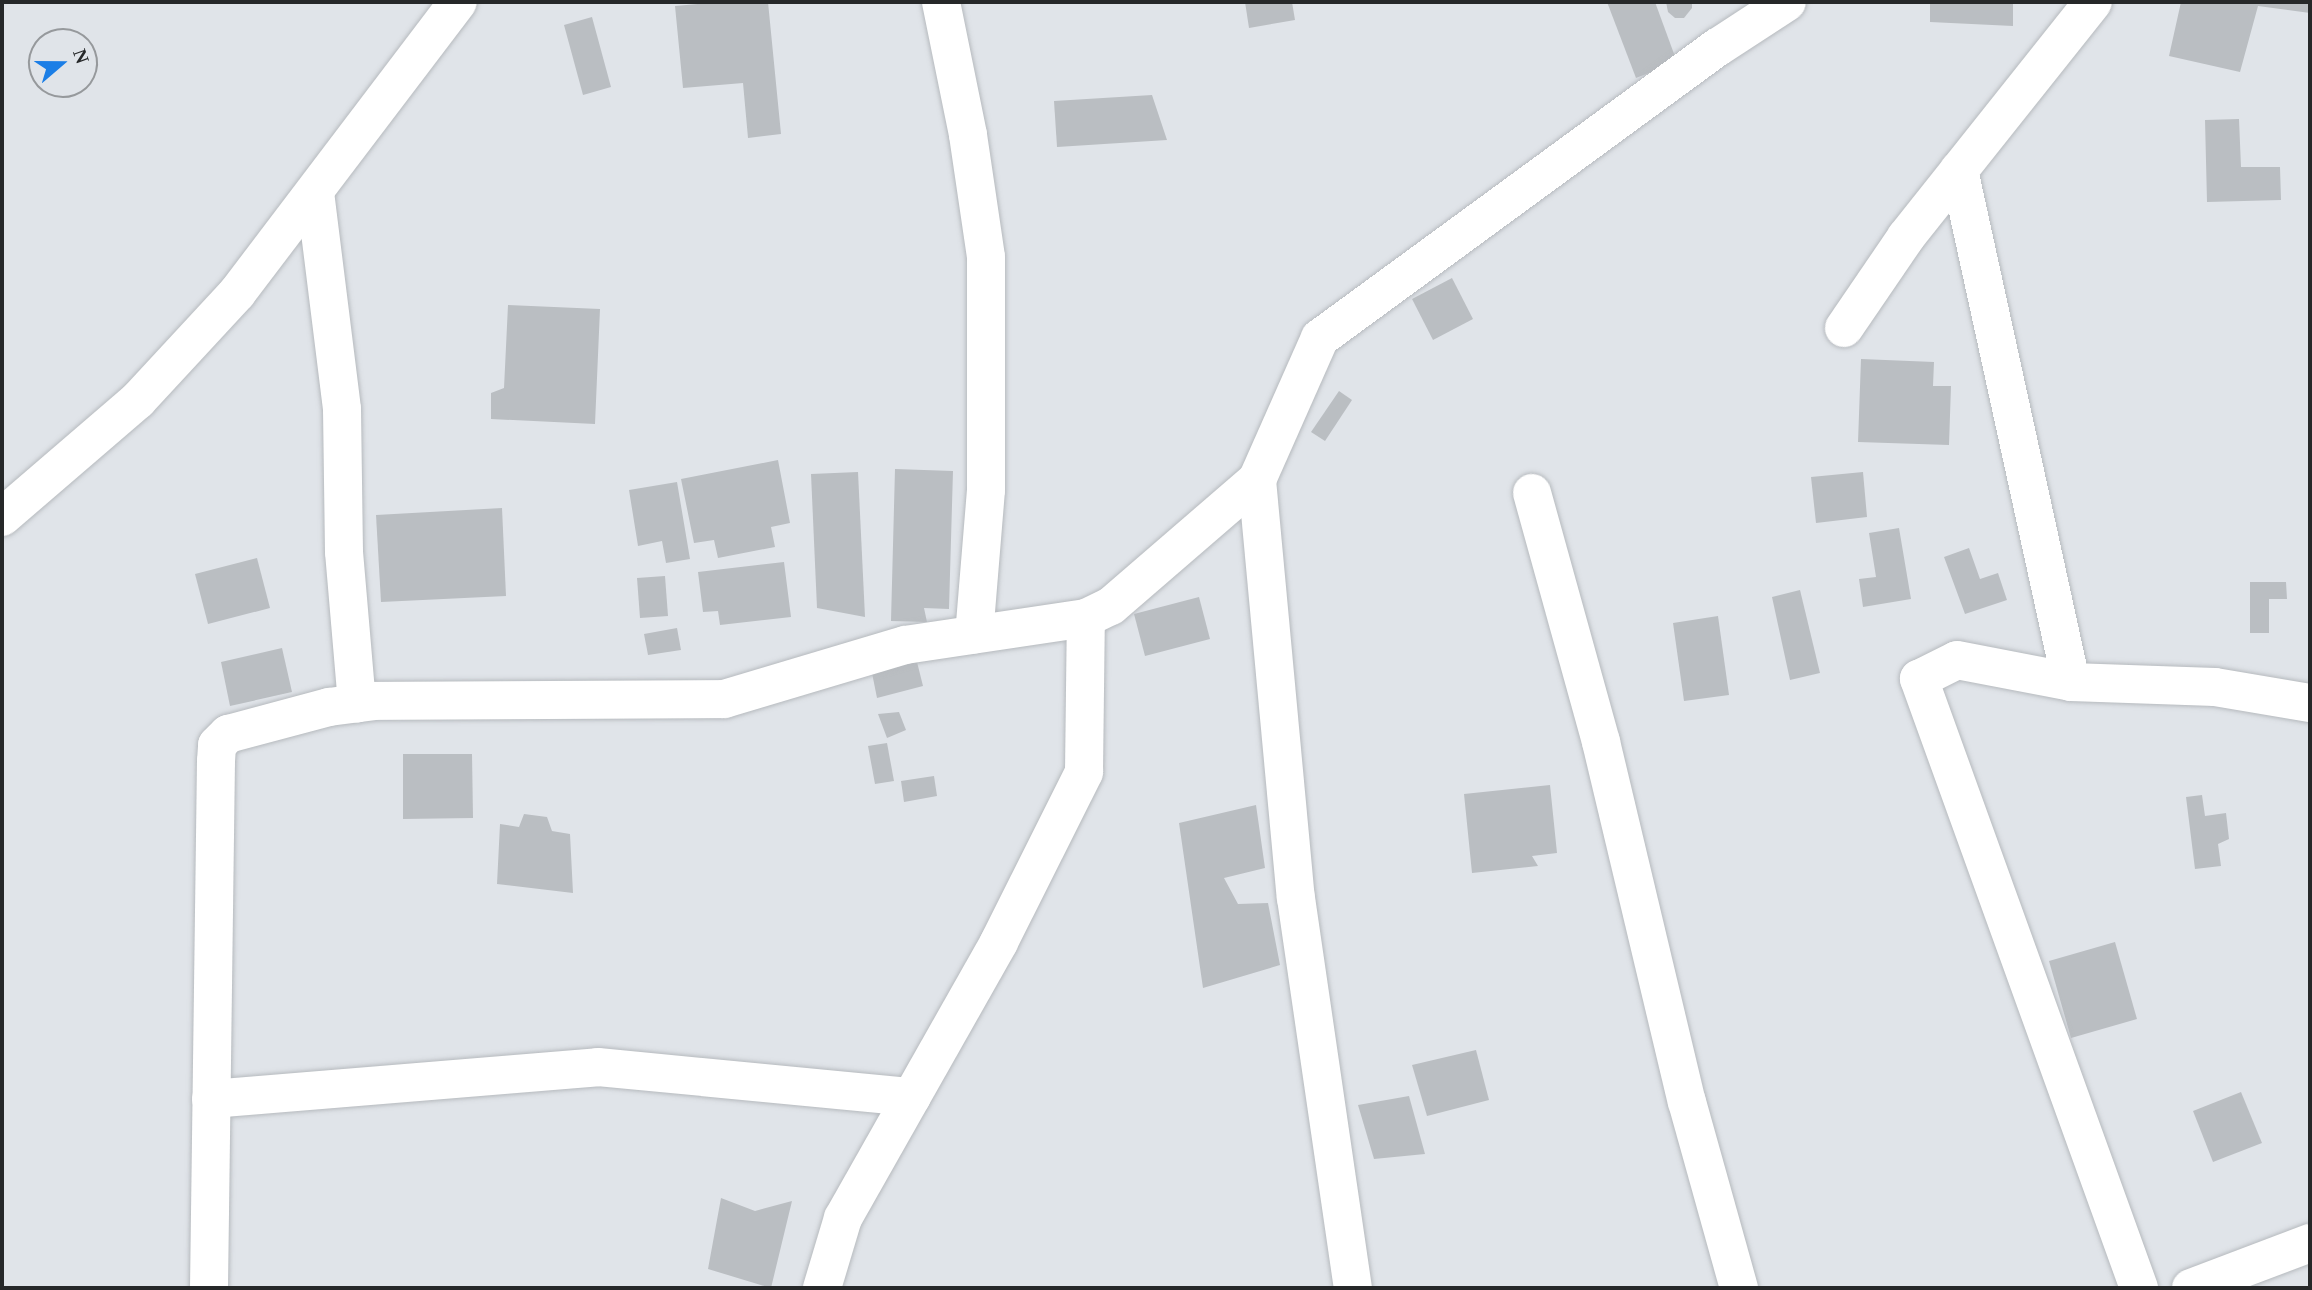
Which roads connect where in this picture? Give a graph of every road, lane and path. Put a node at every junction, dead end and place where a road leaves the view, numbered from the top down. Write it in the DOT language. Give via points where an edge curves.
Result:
graph roads {
  1 [pos="458,2"];
  2 [pos="941,2"];
  3 [pos="1787,2"];
  4 [pos="2093,2"];
  5 [pos="1959,170"];
  6 [pos="315,192"];
  7 [pos="1844,328"];
  8 [pos="1257,480"];
  9 [pos="1532,493"];
  10 [pos="2,517"];
  11 [pos="1086,618"];
  12 [pos="974,635"];
  13 [pos="2071,682"];
  14 [pos="2310,703"];
  15 [pos="357,704"];
  16 [pos="912,1097"];
  17 [pos="211,1099"];
  18 [pos="2310,1243"];
  19 [pos="209,1288"];
  20 [pos="822,1288"];
  21 [pos="1353,1288"];
  22 [pos="1739,1288"];
  23 [pos="2139,1288"];
  24 [pos="2191,1288"];
  1 -- 6 [label="street"];
  2 -- 12 [label="street" via="986,257 986,489"];
  3 -- 8 [label="street" via="1718,47 1320,338"];
  4 -- 5 [label="street"];
  5 -- 7 [label="street"];
  5 -- 13 [label="street"];
  6 -- 10 [label="street" via="237,293 138,400"];
  6 -- 15 [label="street" via="342,409 344,552"];
  8 -- 11 [label="street" via="1111,606"];
  8 -- 21 [label="street" via="1296,898"];
  9 -- 22 [label="street" via="1601,742 1687,1102"];
  11 -- 12 [label="street"];
  11 -- 16 [label="street" via="1084,772 999,942"];
  12 -- 15 [label="street" via="905,645 724,699"];
  13 -- 14 [label="street" via="2215,687"];
  13 -- 23 [label="street" via="1957,660 1919,679"];
  15 -- 17 [label="street" via="229,734 217,745"];
  16 -- 17 [label="street" via="598,1067"];
  16 -- 20 [label="street" via="843,1218"];
  17 -- 19 [label="street"];
  18 -- 24 [label="street"];
}
